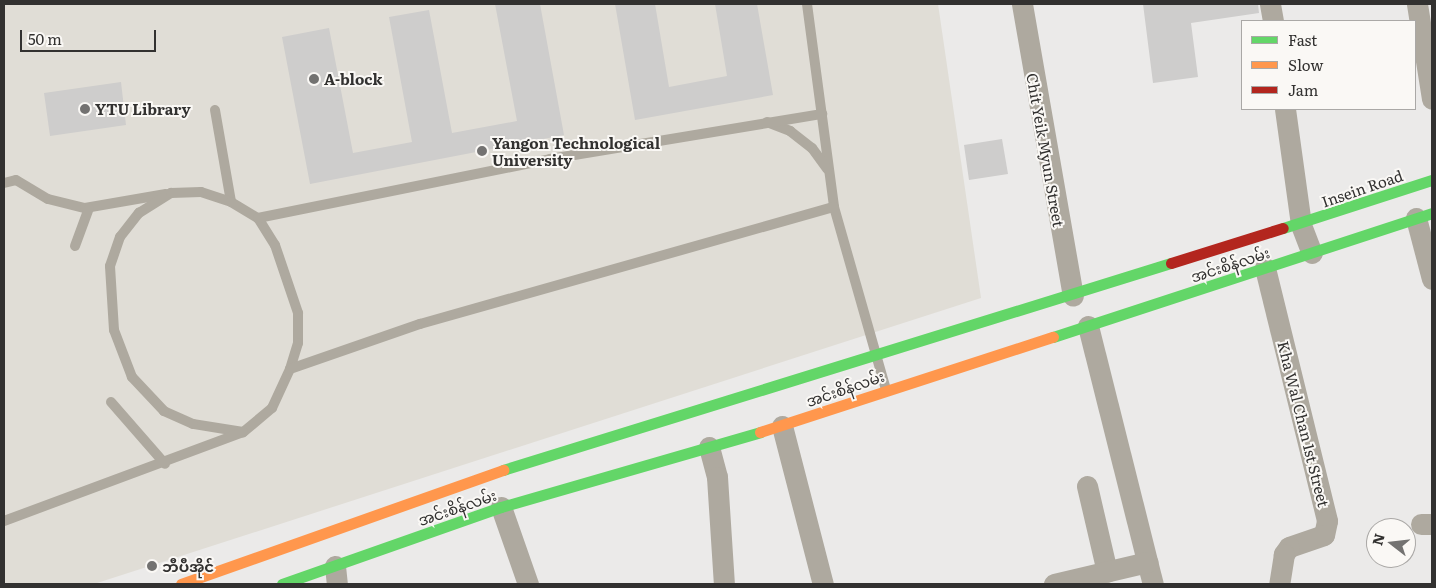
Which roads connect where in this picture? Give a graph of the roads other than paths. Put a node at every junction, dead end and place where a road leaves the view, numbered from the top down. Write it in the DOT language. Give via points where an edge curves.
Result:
graph roads {
  1 [pos="807,4"];
  2 [pos="1022,4"];
  3 [pos="1270,4"];
  4 [pos="1417,4"];
  5 [pos="1273,20"];
  6 [pos="1432,99"];
  7 [pos="216,110"];
  8 [pos="1285,110"];
  9 [pos="822,114"];
  10 [pos="767,122"];
  11 [pos="827,170"];
  12 [pos="1432,180"];
  13 [pos="4,183"];
  14 [pos="172,193"];
  15 [pos="232,202"];
  16 [pos="834,206"];
  17 [pos="89,208"];
  18 [pos="1424,216"];
  19 [pos="258,218"];
  20 [pos="1301,225"];
  21 [pos="75,246"];
  22 [pos="1312,253"];
  23 [pos="1265,268"];
  24 [pos="1432,279"];
  25 [pos="1072,296"];
  26 [pos="1088,326"];
  27 [pos="875,358"];
  28 [pos="290,369"];
  29 [pos="886,390"];
  30 [pos="111,402"];
  31 [pos="782,426"];
  32 [pos="243,432"];
  33 [pos="709,447"];
  34 [pos="165,464"];
  35 [pos="1087,486"];
  36 [pos="501,507"];
  37 [pos="4,521"];
  38 [pos="1147,562"];
  39 [pos="1107,572"];
  40 [pos="336,575"];
  41 [pos="181,584"];
  42 [pos="282,584"];
  43 [pos="528,584"];
  44 [pos="724,584"];
  45 [pos="823,584"];
  46 [pos="1054,584"];
  47 [pos="1153,584"];
  48 [pos="1279,584"];
  1 -- 9 [label="lane"];
  2 -- 25 [label="street, Chit Yeik Myun Street"];
  3 -- 5 [label="street"];
  4 -- 6 [label="street"];
  7 -- 15 [label="lane"];
  8 -- 20 [label="street"];
  9 -- 10 [label="lane"];
  9 -- 11 [label="lane"];
  10 -- 11 [label="lane" via="790,131 812,148"];
  10 -- 19 [label="lane" via="550,159"];
  11 -- 16 [label="lane"];
  12 -- 20 [label="main road, Insein Road"];
  13 -- 17 [label="lane" via="16,180 48,200"];
  14 -- 15 [label="lane" via="201,192"];
  14 -- 17 [label="lane"];
  14 -- 32 [label="lane" via="139,213 120,237 110,266 114,330 132,377 164,411 194,424"];
  15 -- 19 [label="lane"];
  16 -- 27 [label="lane"];
  16 -- 28 [label="lane" via="420,324"];
  17 -- 21 [label="lane"];
  18 -- 22 [label="main road, အင်းစိန်လမ်း"];
  18 -- 24 [label="street"];
  19 -- 28 [label="lane" via="278,252 298,313 298,343"];
  20 -- 22 [label="street"];
  20 -- 25 [label="main road, အင်းစိန်လမ်း"];
  22 -- 23 [label="main road, အင်းစိန်လမ်း"];
  23 -- 26 [label="main road, အင်းစိန်လမ်း"];
  23 -- 48 [label="street, Kha Wal Chan 1st Street" via="1327,521 1324,535 1289,546 1284,554"];
  25 -- 27 [label="main road, အင်းစိန်လမ်း"];
  26 -- 29 [label="main road, အင်းစိန်လမ်း"];
  26 -- 38 [label="street"];
  27 -- 29 [label="lane"];
  27 -- 41 [label="main road, အင်းစိန်လမ်း" via="481,477"];
  28 -- 32 [label="lane" via="272,408"];
  29 -- 31 [label="main road, အင်းစိန်လမ်း"];
  30 -- 34 [label="lane"];
  31 -- 33 [label="main road, အင်းစိန်လမ်း"];
  31 -- 45 [label="street"];
  32 -- 34 [label="lane"];
  33 -- 36 [label="main road, အင်းစိန်လမ်း"];
  33 -- 44 [label="street" via="717,477"];
  34 -- 37 [label="lane"];
  35 -- 39 [label="street"];
  36 -- 40 [label="main road, အင်းစိန်လမ်း"];
  36 -- 43 [label="street"];
  38 -- 39 [label="street"];
  38 -- 47 [label="street"];
  39 -- 46 [label="street"];
  40 -- 42 [label="main road, အင်းစိန်လမ်း"];
}
